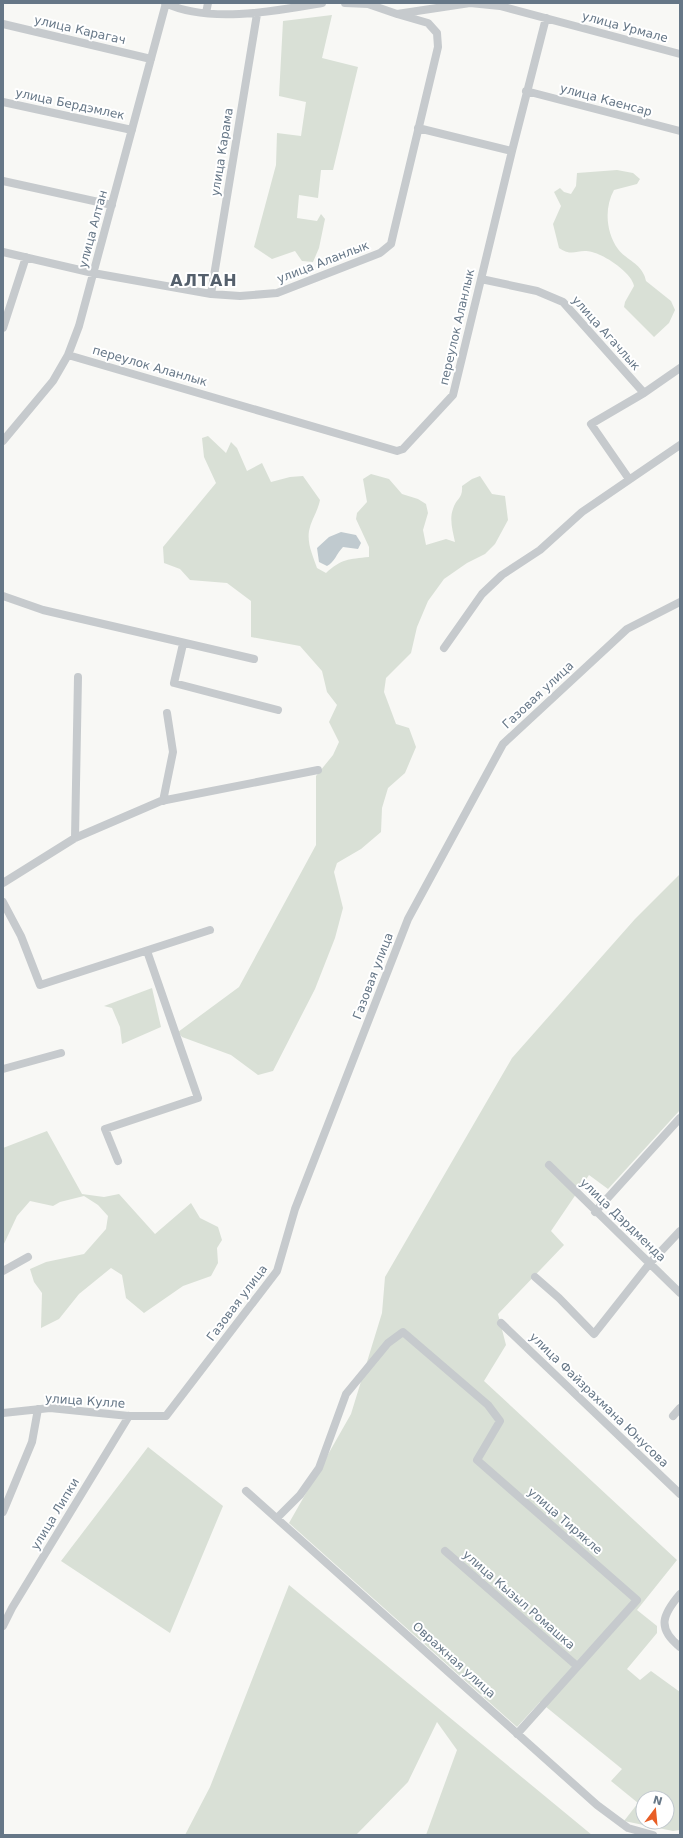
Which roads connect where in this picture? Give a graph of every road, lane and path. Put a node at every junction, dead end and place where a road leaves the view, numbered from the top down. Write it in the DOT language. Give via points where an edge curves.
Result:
graph roads {
  1 [pos="166,3"];
  2 [pos="208,3"];
  3 [pos="322,3"];
  4 [pos="345,3"];
  5 [pos="470,3"];
  6 [pos="206,13"];
  7 [pos="257,14"];
  8 [pos="397,14"];
  9 [pos="546,18"];
  10 [pos="3,24"];
  11 [pos="680,54"];
  12 [pos="151,59"];
  13 [pos="526,91"];
  14 [pos="3,102"];
  15 [pos="418,128"];
  16 [pos="132,130"];
  17 [pos="680,131"];
  18 [pos="512,151"];
  19 [pos="3,181"];
  20 [pos="112,205"];
  21 [pos="3,252"];
  22 [pos="26,257"];
  23 [pos="93,273"];
  24 [pos="481,278"];
  25 [pos="211,294"];
  26 [pos="3,328"];
  27 [pos="68,355"];
  28 [pos="680,368"];
  29 [pos="644,394"];
  30 [pos="3,441"];
  31 [pos="680,445"];
  32 [pos="629,479"];
  33 [pos="3,596"];
  34 [pos="680,602"];
  35 [pos="183,644"];
  36 [pos="444,648"];
  37 [pos="254,659"];
  38 [pos="78,677"];
  39 [pos="278,710"];
  40 [pos="167,713"];
  41 [pos="318,770"];
  42 [pos="164,801"];
  43 [pos="75,838"];
  44 [pos="3,883"];
  45 [pos="3,902"];
  46 [pos="210,930"];
  47 [pos="147,951"];
  48 [pos="61,1053"];
  49 [pos="3,1069"];
  50 [pos="680,1118"];
  51 [pos="118,1161"];
  52 [pos="549,1165"];
  53 [pos="595,1212"];
  54 [pos="680,1232"];
  55 [pos="28,1257"];
  56 [pos="650,1263"];
  57 [pos="3,1270"];
  58 [pos="535,1277"];
  59 [pos="680,1292"];
  60 [pos="501,1323"];
  61 [pos="680,1408"];
  62 [pos="38,1410"];
  63 [pos="3,1413"];
  64 [pos="128,1416"];
  65 [pos="166,1416"];
  66 [pos="673,1416"];
  67 [pos="246,1491"];
  68 [pos="680,1494"];
  69 [pos="3,1512"];
  70 [pos="277,1518"];
  71 [pos="445,1552"];
  72 [pos="680,1594"];
  73 [pos="3,1626"];
  74 [pos="680,1647"];
  75 [pos="577,1666"];
  76 [pos="517,1734"];
  77 [pos="653,1835"];
  1 -- 6 [label="street" via="177,8"];
  1 -- 12 [label="street, улица Алтан"];
  2 -- 6 [label="street"];
  3 -- 7 [label="street"];
  4 -- 8 [label="street, улица Урмале" via="368,4"];
  5 -- 8 [label="street, улица Урмале"];
  5 -- 9 [label="street, улица Урмале" via="500,6"];
  6 -- 7 [label="street"];
  7 -- 25 [label="street, улица Карама"];
  8 -- 15 [label="street, улица Аланлык" via="428,23 437,33 438,46"];
  9 -- 11 [label="street, улица Урмале"];
  9 -- 13 [label="street, переулок Аланлык"];
  10 -- 12 [label="street, улица Карагач"];
  12 -- 16 [label="street, улица Алтан"];
  13 -- 17 [label="street, улица Каенсар"];
  13 -- 18 [label="street, переулок Аланлык"];
  14 -- 16 [label="street, улица Бердэмлек"];
  15 -- 18 [label="street"];
  15 -- 25 [label="street, улица Аланлык" via="391,244 380,253 277,293 240,296"];
  16 -- 20 [label="street, улица Алтан"];
  18 -- 24 [label="street, переулок Аланлык"];
  19 -- 20 [label="street"];
  20 -- 23 [label="street, улица Алтан"];
  21 -- 22 [label="street, улица Аланлык"];
  22 -- 23 [label="street, улица Аланлык"];
  22 -- 26 [label="street"];
  23 -- 25 [label="street, улица Аланлык"];
  23 -- 27 [label="street, улица Алтан" via="79,326"];
  24 -- 27 [label="street, переулок Аланлык" via="453,395 397,451"];
  24 -- 29 [label="street, улица Агачлык" via="537,291 563,302"];
  27 -- 30 [label="street, улица Алтан" via="53,381"];
  28 -- 29 [label="street"];
  29 -- 32 [label="street" via="591,424"];
  31 -- 32 [label="street"];
  32 -- 36 [label="street" via="582,512 540,550 502,575 482,594"];
  33 -- 35 [label="street" via="43,610"];
  34 -- 65 [label="street, Газовая улица" via="626,629 503,744 408,920 294,1209 277,1271"];
  35 -- 37 [label="street"];
  35 -- 39 [label="street" via="174,683"];
  38 -- 43 [label="street"];
  40 -- 42 [label="street" via="173,752"];
  41 -- 42 [label="street"];
  42 -- 43 [label="street"];
  43 -- 44 [label="street"];
  45 -- 47 [label="street" via="21,936 40,986"];
  46 -- 47 [label="street"];
  47 -- 51 [label="street" via="198,1098 106,1129"];
  48 -- 49 [label="street"];
  50 -- 53 [label="street"];
  52 -- 53 [label="street, улица Дэрдменда"];
  53 -- 56 [label="street, улица Дэрдменда"];
  54 -- 56 [label="street"];
  55 -- 57 [label="street"];
  56 -- 58 [label="street" via="594,1334"];
  56 -- 59 [label="street, улица Дэрдменда"];
  60 -- 68 [label="street, улица Файзрахмана Юнусова"];
  61 -- 66 [label="street"];
  62 -- 63 [label="street, улица Кулле"];
  62 -- 64 [label="street, улица Кулле" via="50,1408"];
  62 -- 69 [label="street" via="32,1442"];
  64 -- 65 [label="street, улица Кулле"];
  64 -- 73 [label="street, улица Липки"];
  67 -- 70 [label="street, Овражная улица"];
  70 -- 75 [label="street, улица Тирякле" via="300,1495 319,1468 346,1394 388,1343 403,1332 488,1405 500,1421 477,1460 637,1600"];
  70 -- 76 [label="street, Овражная улица"];
  71 -- 75 [label="street, улица Кызыл Ромашка"];
  72 -- 74 [label="street" via="665,1617 667,1632"];
  75 -- 76 [label="street"];
  76 -- 77 [label="street, Овражная улица" via="597,1806 628,1828"];
}
